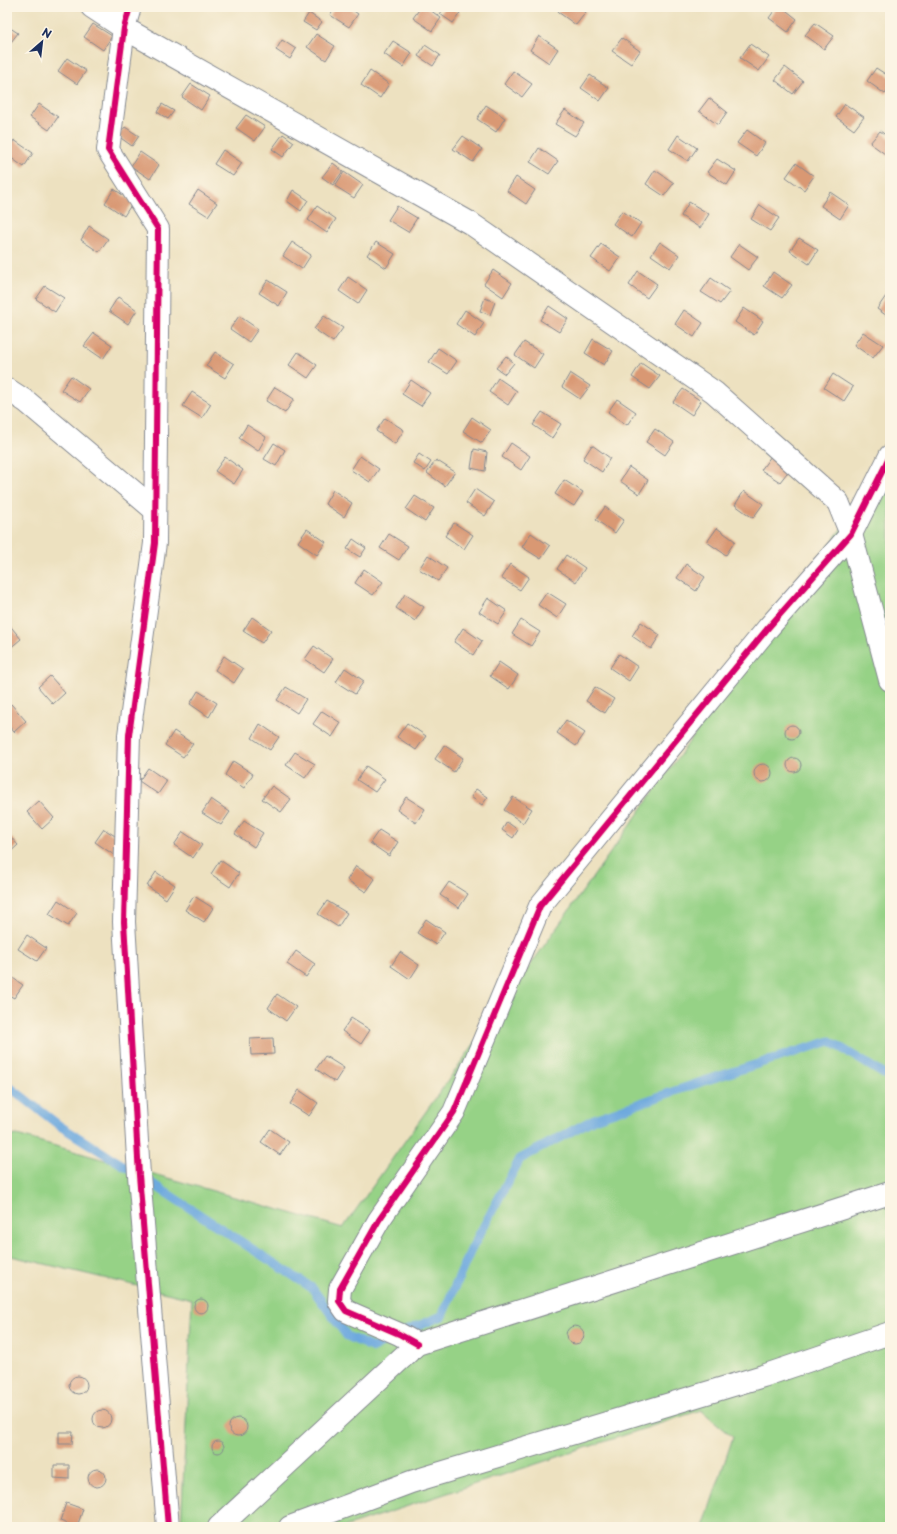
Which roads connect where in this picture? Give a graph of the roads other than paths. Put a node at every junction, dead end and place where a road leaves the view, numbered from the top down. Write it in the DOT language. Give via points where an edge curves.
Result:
graph roads {
  1 [pos="92,7"];
  2 [pos="130,7"];
  3 [pos="124,28"];
  4 [pos="7,389"];
  5 [pos="890,456"];
  6 [pos="155,510"];
  7 [pos="851,534"];
  8 [pos="890,680"];
  9 [pos="890,1193"];
  10 [pos="890,1333"];
  11 [pos="417,1344"];
  12 [pos="168,1527"];
  13 [pos="219,1527"];
  14 [pos="290,1527"];
  1 -- 3 [label="street"];
  2 -- 3 [label="street"];
  3 -- 6 [label="street" via="108,150 158,229"];
  3 -- 7 [label="street" via="470,223 707,388 838,502"];
  4 -- 6 [label="street" via="27,402"];
  5 -- 7 [label="street"];
  6 -- 12 [label="street" via="155,543 129,735 124,922 139,1175"];
  7 -- 8 [label="street"];
  7 -- 11 [label="street" via="768,628 540,906 454,1112 379,1220 340,1289 339,1301 346,1311"];
  9 -- 11 [label="street"];
  10 -- 14 [label="street" via="763,1376 411,1482"];
  11 -- 13 [label="street"];
}
